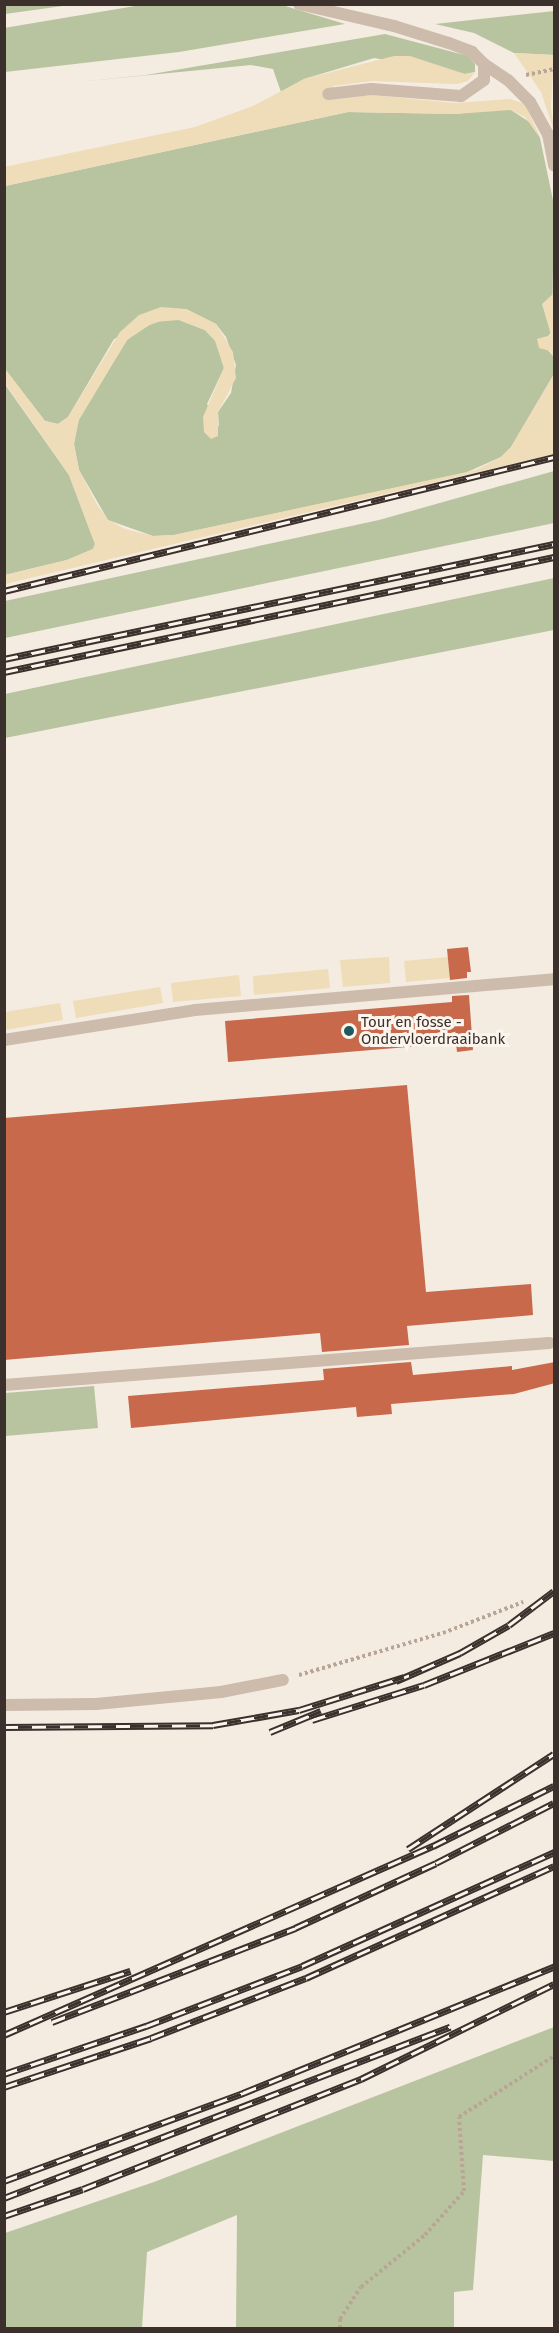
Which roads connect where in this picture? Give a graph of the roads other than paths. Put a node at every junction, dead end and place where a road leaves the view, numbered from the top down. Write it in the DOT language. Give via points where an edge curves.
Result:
graph roads {
  1 [pos="299,4"];
  2 [pos="484,64"];
  3 [pos="328,94"];
  4 [pos="555,165"];
  5 [pos="555,979"];
  6 [pos="4,1040"];
  7 [pos="549,1343"];
  8 [pos="4,1385"];
  9 [pos="283,1680"];
  10 [pos="4,1705"];
  1 -- 2 [label="lane" via="438,39 472,52"];
  2 -- 3 [label="lane" via="484,80 461,96 371,89"];
  2 -- 4 [label="lane" via="530,102 543,126"];
  5 -- 6 [label="lane" via="195,1010"];
  7 -- 8 [label="lane"];
  9 -- 10 [label="lane" via="221,1692 96,1704"];
}
